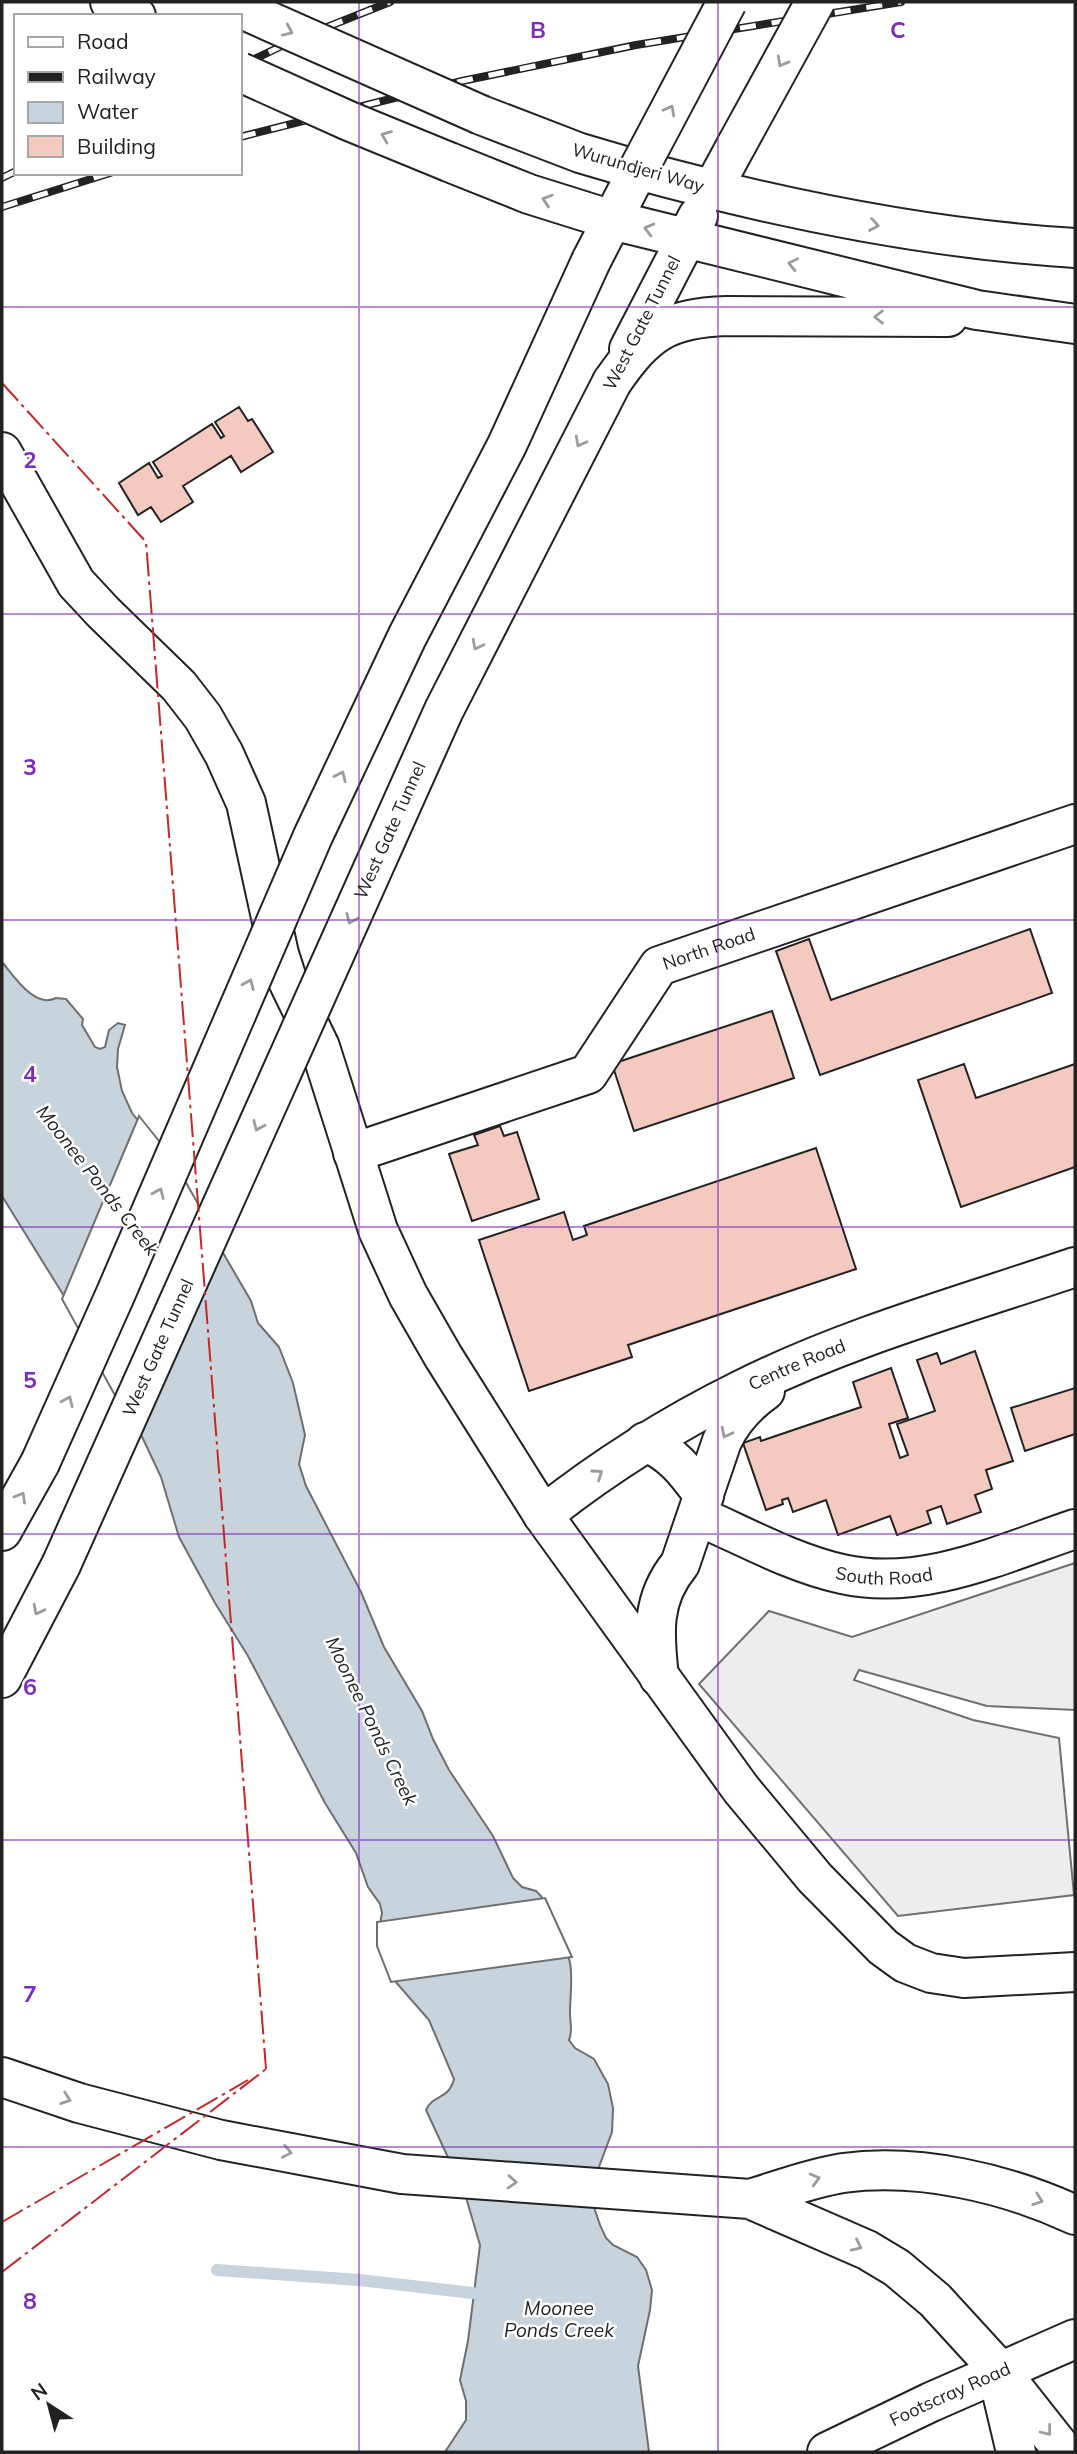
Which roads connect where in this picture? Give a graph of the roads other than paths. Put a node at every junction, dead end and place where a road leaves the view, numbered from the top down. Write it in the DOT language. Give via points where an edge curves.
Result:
graph roads {
  1 [pos="110,2"];
  2 [pos="226,2"];
  3 [pos="727,2"];
  4 [pos="815,2"];
  5 [pos="132,14"];
  6 [pos="242,73"];
  7 [pos="638,170"];
  8 [pos="712,190"];
  9 [pos="612,220"];
  10 [pos="685,239"];
  11 [pos="1075,248"];
  12 [pos="1021,317"];
  13 [pos="1075,324"];
  14 [pos="612,382"];
  15 [pos="2,452"];
  16 [pos="1075,824"];
  17 [pos="353,1153"];
  18 [pos="1075,1268"];
  19 [pos="837,1348"];
  20 [pos="645,1443"];
  21 [pos="701,1506"];
  22 [pos="543,1515"];
  23 [pos="1075,1529"];
  24 [pos="2,1531"];
  25 [pos="674,1572"];
  26 [pos="590,1580"];
  27 [pos="9,1666"];
  28 [pos="659,1677"];
  29 [pos="1075,1972"];
  30 [pos="2,2077"];
  31 [pos="750,2199"];
  32 [pos="1075,2215"];
  33 [pos="1075,2339"];
  34 [pos="999,2372"];
  35 [pos="833,2449"];
  36 [pos="1016,2452"];
  37 [pos="1064,2452"];
  1 -- 5 [label="main road"];
  2 -- 7 [label="main road, Wurundjeri Way, one-way, bridge" via="481,115"];
  7 -- 3 [label="main road, one-way, bridge"];
  4 -- 8 [label="main road, West Gate Tunnel, one-way, bridge"];
  9 -- 6 [label="main road, one-way, bridge" via="506,185"];
  7 -- 8 [label="main road, Wurundjeri Way"];
  7 -- 9 [label="main road"];
  8 -- 10 [label="main road, West Gate Tunnel"];
  8 -- 11 [label="main road, Wurundjeri Way, one-way" via="872,225"];
  10 -- 9 [label="main road, one-way"];
  24 -- 9 [label="main road, one-way, bridge" via="46,1451 313,836 407,637 507,445"];
  12 -- 10 [label="main road, one-way"];
  10 -- 14 [label="main road, West Gate Tunnel"];
  12 -- 13 [label="main road"];
  12 -- 14 [label="main road, one-way" via="690,318 664,327 645,341"];
  14 -- 27 [label="main road, West Gate Tunnel, one-way, bridge" via="444,710 61,1565"];
  15 -- 17 [label="main road" via="76,583 179,686 204,717 224,754 249,812 287,979 320,1047"];
  16 -- 17 [label="main road, North Road" via="659,966 588,1074"];
  17 -- 22 [label="main road" via="378,1230 408,1295"];
  18 -- 19 [label="main road, Centre Road"];
  19 -- 20 [label="main road, Centre Road" via="743,1389"];
  19 -- 21 [label="main road, one-way" via="777,1382 741,1410 722,1441"];
  20 -- 21 [label="main road" via="673,1458"];
  22 -- 20 [label="main road, Centre Road, one-way"];
  21 -- 23 [label="main road, South Road" via="814,1567 877,1579 947,1571"];
  21 -- 25 [label="main road"];
  22 -- 26 [label="main road"];
  25 -- 26 [label="main road" via="654,1586 625,1590"];
  25 -- 28 [label="main road" via="656,1612"];
  26 -- 28 [label="main road"];
  28 -- 29 [label="main road" via="741,1789 816,1878 883,1947 932,1973 964,1978"];
  30 -- 31 [label="main road, one-way" via="79,2103 220,2140 402,2174"];
  31 -- 32 [label="main road, one-way" via="823,2177 889,2171 975,2182"];
  31 -- 34 [label="main road, one-way" via="867,2250 897,2268 935,2300"];
  33 -- 34 [label="main road, Footscray Road"];
  34 -- 35 [label="main road, Footscray Road"];
  34 -- 36 [label="main road"];
  34 -- 37 [label="main road, one-way"];
}
